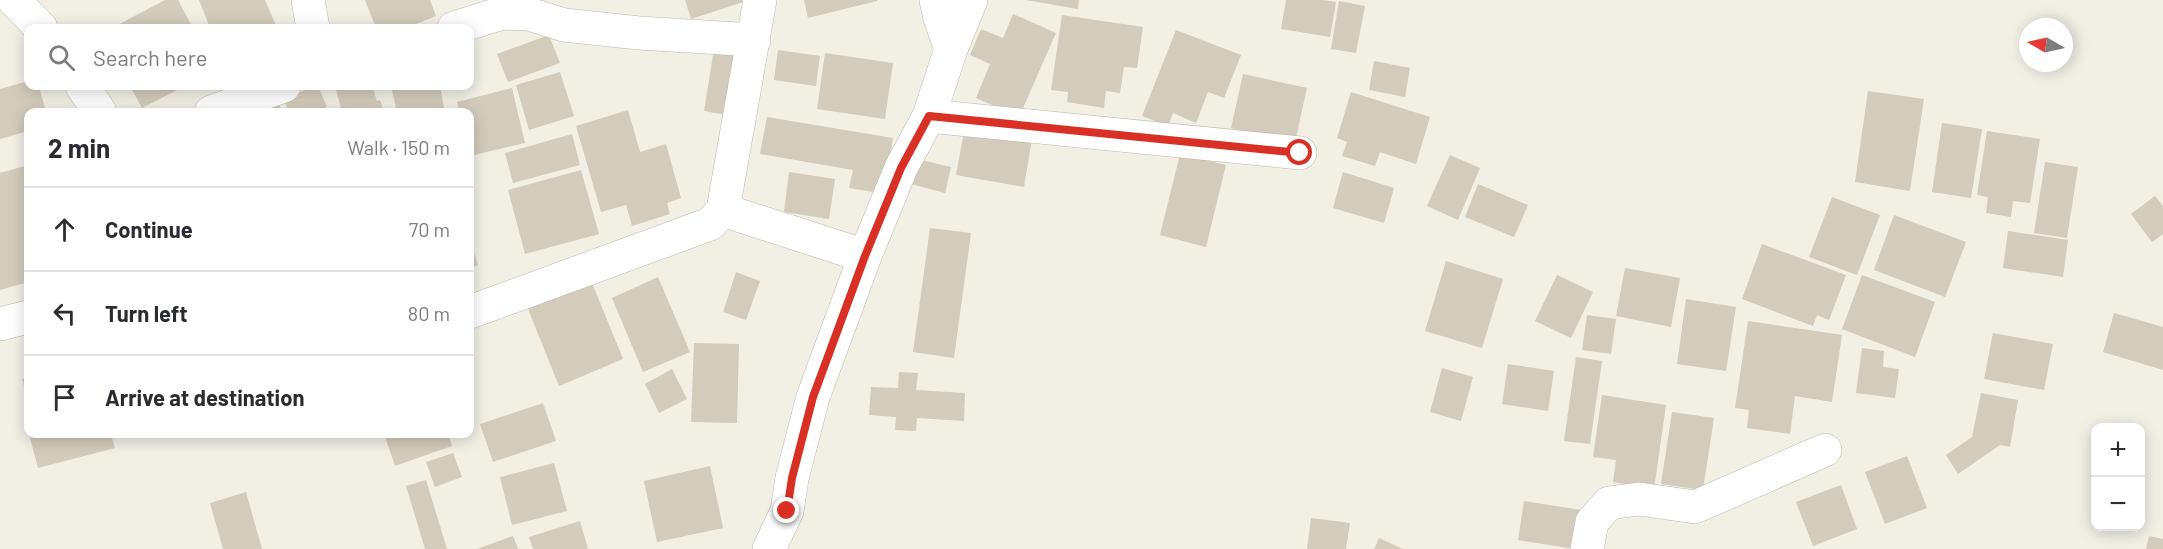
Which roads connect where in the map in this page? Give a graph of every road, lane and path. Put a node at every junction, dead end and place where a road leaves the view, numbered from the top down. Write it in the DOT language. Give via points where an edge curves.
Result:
graph roads {
  1 [pos="14,0"];
  2 [pos="308,0"];
  3 [pos="760,0"];
  4 [pos="936,0"];
  5 [pos="971,0"];
  6 [pos="37,24"];
  7 [pos="312,24"];
  8 [pos="467,24"];
  9 [pos="754,40"];
  10 [pos="951,49"];
  11 [pos="84,90"];
  12 [pos="273,90"];
  13 [pos="97,108"];
  14 [pos="222,108"];
  15 [pos="929,116"];
  16 [pos="1300,153"];
  17 [pos="723,210"];
  18 [pos="865,256"];
  19 [pos="474,311"];
  20 [pos="24,317"];
  21 [pos="0,324"];
  22 [pos="1825,450"];
  23 [pos="769,549"];
  24 [pos="1587,549"];
  1 -- 6 [label="street"];
  2 -- 7 [label="street"];
  3 -- 9 [label="street"];
  4 -- 10 [label="street"];
  5 -- 10 [label="street"];
  8 -- 9 [label="street" via="502,13 529,14 564,25"];
  9 -- 17 [label="street"];
  10 -- 15 [label="street"];
  11 -- 13 [label="street"];
  12 -- 14 [label="street"];
  15 -- 16 [label="street"];
  15 -- 18 [label="street" via="901,168"];
  17 -- 18 [label="street"];
  17 -- 19 [label="street" via="710,224"];
  18 -- 23 [label="street" via="813,397 787,511"];
  20 -- 21 [label="street"];
  22 -- 24 [label="street" via="1695,507 1639,498 1609,503 1592,522"];
}
